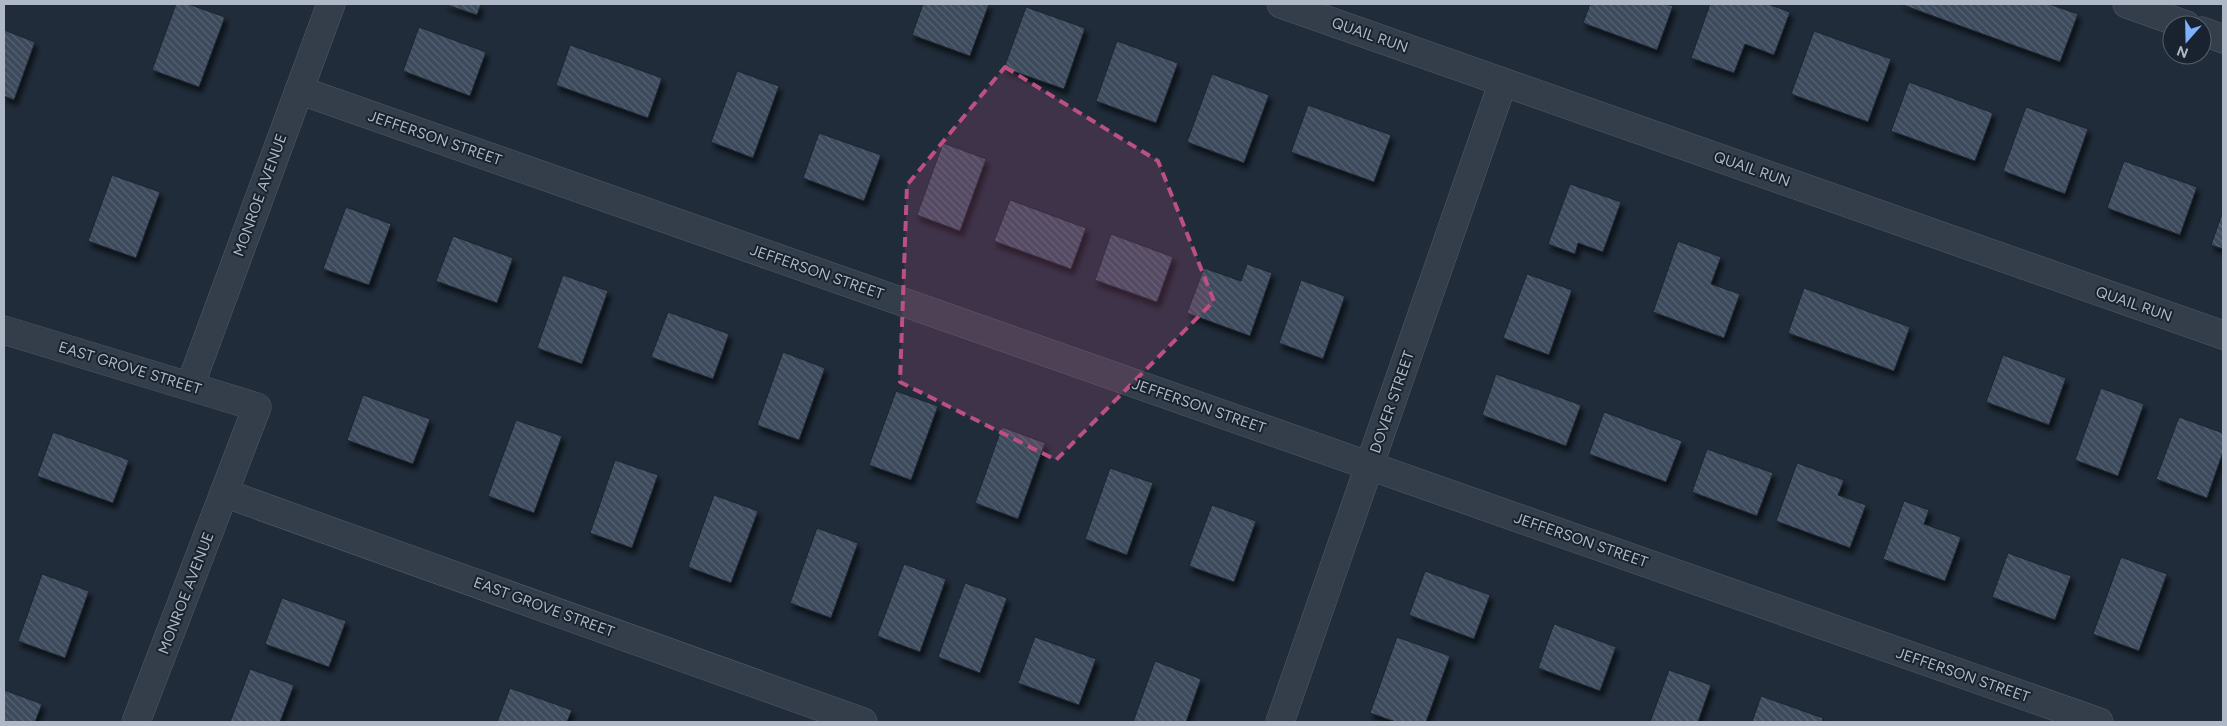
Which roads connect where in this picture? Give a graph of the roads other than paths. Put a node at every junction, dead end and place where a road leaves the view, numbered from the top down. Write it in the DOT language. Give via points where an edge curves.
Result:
graph roads {
  1 [pos="331,4"];
  2 [pos="1281,4"];
  3 [pos="2126,4"];
  4 [pos="2162,17"];
  5 [pos="1503,82"];
  6 [pos="299,90"];
  7 [pos="4,330"];
  8 [pos="2223,335"];
  9 [pos="190,386"];
  10 [pos="257,407"];
  11 [pos="1369,466"];
  12 [pos="224,493"];
  13 [pos="136,722"];
  14 [pos="863,722"];
  15 [pos="1280,722"];
  16 [pos="2099,722"];
  1 -- 6 [label="street, MONROE AVENUE"];
  2 -- 5 [label="street, QUAIL RUN"];
  3 -- 4 [label="street"];
  5 -- 8 [label="street, QUAIL RUN"];
  5 -- 11 [label="street, DOVER STREET"];
  6 -- 9 [label="street, MONROE AVENUE"];
  6 -- 11 [label="street, JEFFERSON STREET"];
  7 -- 9 [label="street, EAST GROVE STREET"];
  9 -- 10 [label="street, EAST GROVE STREET"];
  10 -- 12 [label="street, MONROE AVENUE"];
  11 -- 15 [label="street, DOVER STREET"];
  11 -- 16 [label="street, JEFFERSON STREET"];
  12 -- 13 [label="street, MONROE AVENUE"];
  12 -- 14 [label="street, EAST GROVE STREET"];
}
